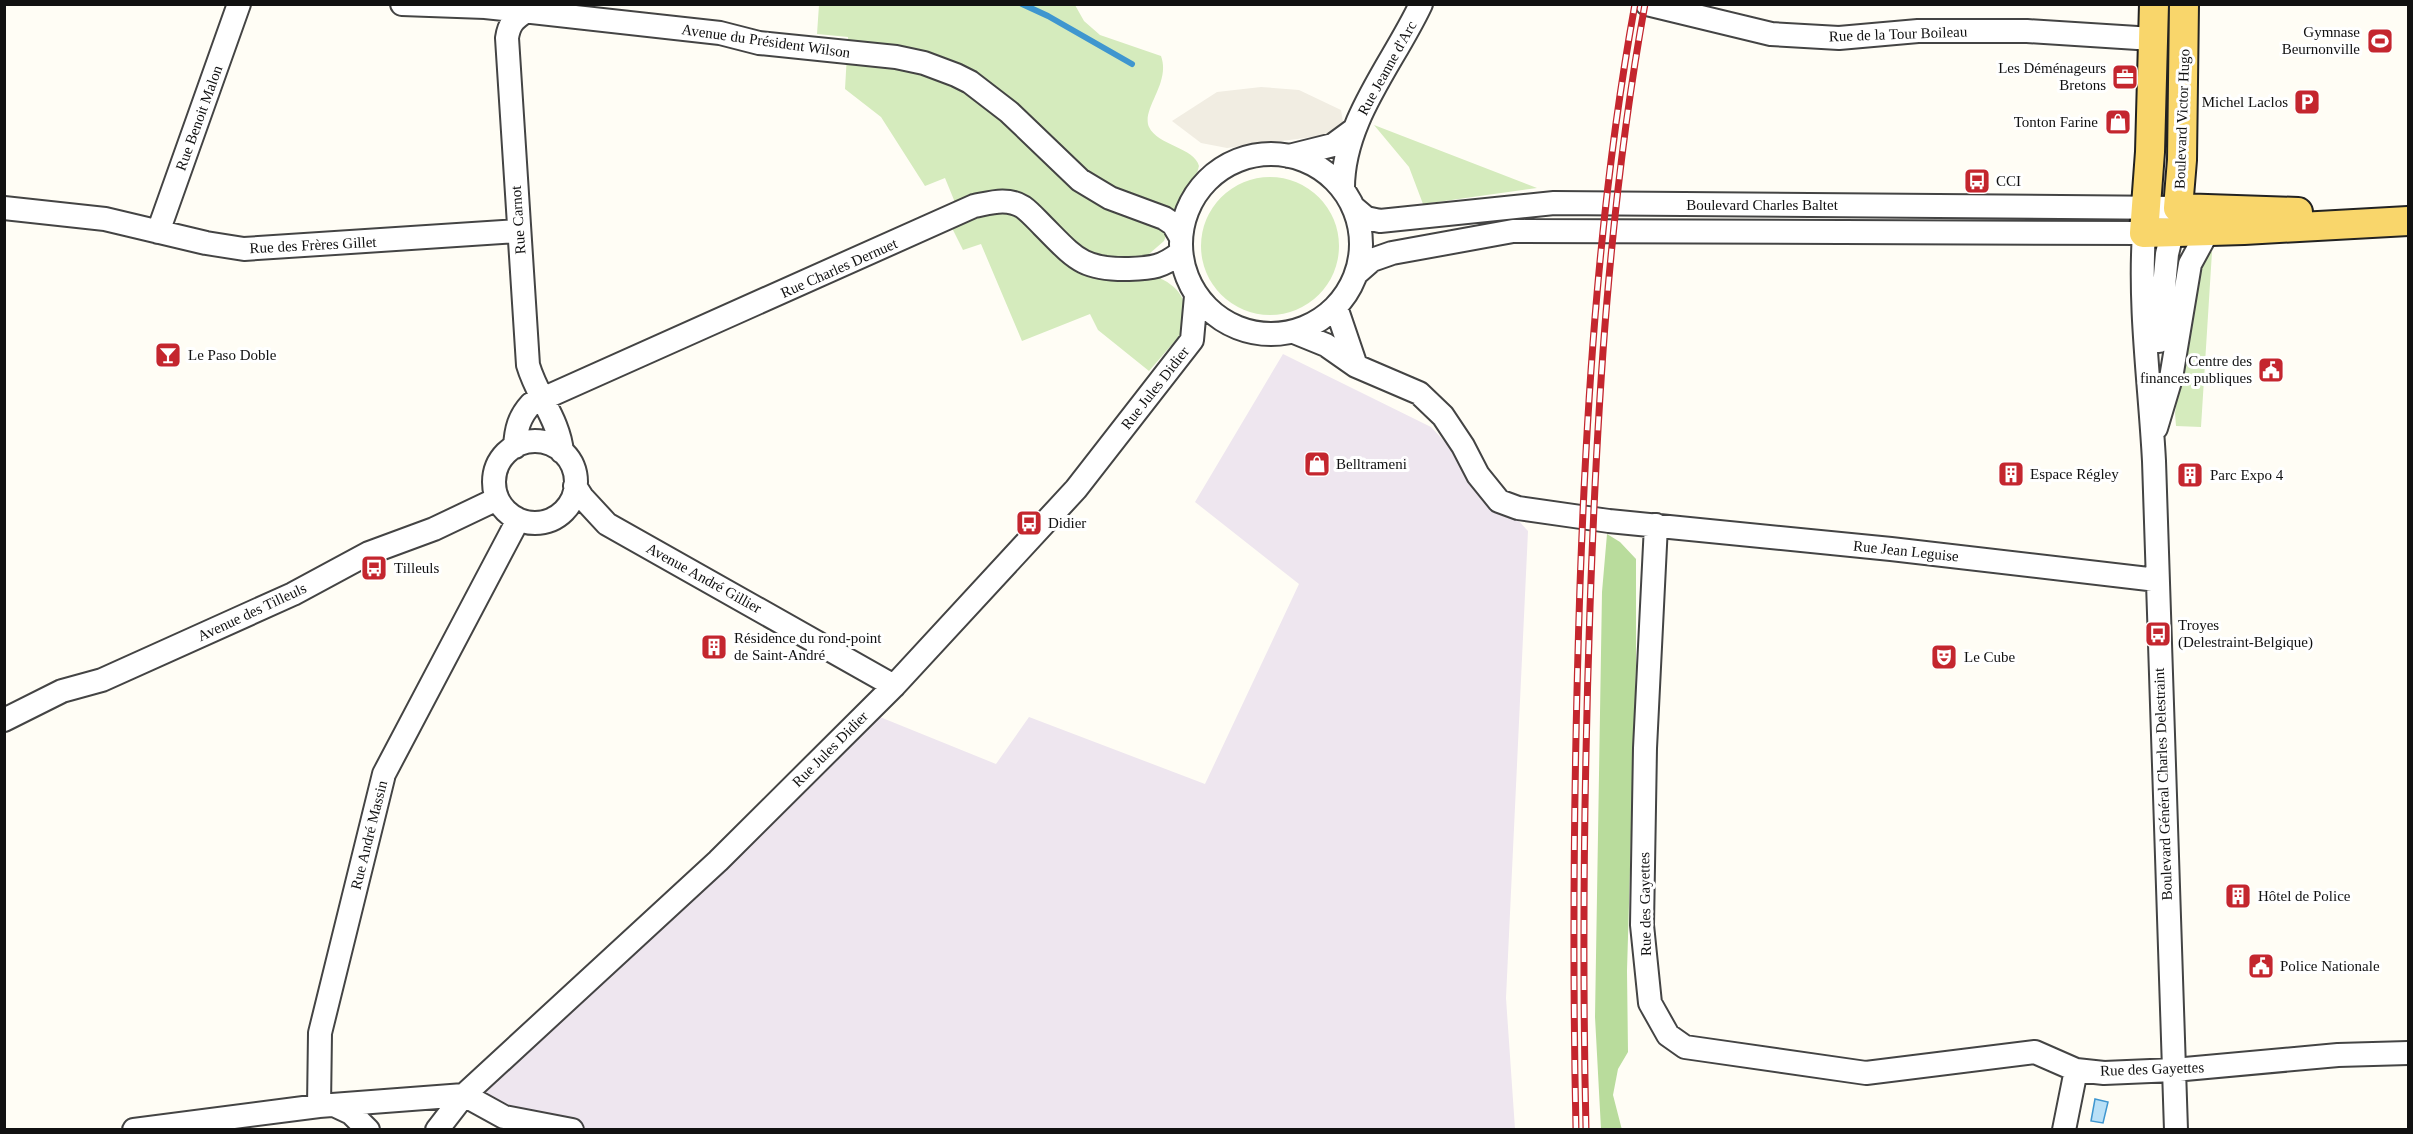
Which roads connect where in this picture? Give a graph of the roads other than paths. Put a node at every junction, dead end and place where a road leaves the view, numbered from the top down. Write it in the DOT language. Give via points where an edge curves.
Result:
graph roads {
  1 [pos="239,4"];
  2 [pos="402,4"];
  3 [pos="1421,4"];
  4 [pos="1647,4"];
  5 [pos="2154,4"];
  6 [pos="2184,4"];
  7 [pos="485,7"];
  8 [pos="525,12"];
  9 [pos="507,38"];
  10 [pos="2152,39"];
  11 [pos="1352,131"];
  12 [pos="1289,156"];
  13 [pos="1348,198"];
  14 [pos="4,208"];
  15 [pos="2160,220"];
  16 [pos="2407,221"];
  17 [pos="518,231"];
  18 [pos="2208,231"];
  19 [pos="158,232"];
  20 [pos="1180,244"];
  21 [pos="1356,274"];
  22 [pos="1196,296"];
  23 [pos="1336,307"];
  24 [pos="1236,328"];
  25 [pos="1294,332"];
  26 [pos="1192,340"];
  27 [pos="1356,366"];
  28 [pos="543,399"];
  29 [pos="2153,438"];
  30 [pos="515,447"];
  31 [pos="562,452"];
  32 [pos="576,486"];
  33 [pos="497,499"];
  34 [pos="554,519"];
  35 [pos="518,520"];
  36 [pos="608,524"];
  37 [pos="1656,525"];
  38 [pos="2157,580"];
  39 [pos="894,686"];
  40 [pos="4,720"];
  41 [pos="2409,1053"];
  42 [pos="2076,1070"];
  43 [pos="2174,1070"];
  44 [pos="464,1095"];
  45 [pos="326,1106"];
  46 [pos="134,1130"];
  47 [pos="368,1130"];
  48 [pos="437,1130"];
  49 [pos="572,1130"];
  50 [pos="2064,1130"];
  51 [pos="2176,1130"];
  1 -- 19 [label="street, Rue Benoit Malon"];
  2 -- 7 [label="street, Avenue du Président Wilson"];
  3 -- 11 [label="street, Rue Jeanne d'Arc"];
  4 -- 10 [label="street, Rue de la Tour Boileau" via="1771,34 1839,38 1918,31 2027,31"];
  5 -- 10 [label="main road, Boulevard Victor Hugo"];
  6 -- 15 [label="main road, Boulevard Victor Hugo" via="2182,160"];
  7 -- 8 [label="street, Avenue du Président Wilson"];
  7 -- 9 [label="street, Rue Carnot" via="500,20"];
  8 -- 9 [label="street" via="508,27"];
  8 -- 20 [label="street, Avenue du Président Wilson" via="896,57 944,70 970,82 995,101 1080,180 1110,198 1173,224"];
  9 -- 17 [label="street, Rue Carnot"];
  10 -- 15 [label="main road, Boulevard Victor Hugo"];
  11 -- 12 [label="street, Rue Jeanne d'Arc" via="1333,145"];
  11 -- 13 [label="street, Rue Jeanne d'Arc" via="1342,178"];
  12 -- 13 [label="street" via="1328,174"];
  12 -- 20 [label="street" via="1248,156 1209,178 1194,195 1185,215"];
  13 -- 15 [label="street, Boulevard Charles Baltet" via="1366,218 1380,222 1554,203"];
  13 -- 21 [label="street" via="1360,228 1361,252"];
  14 -- 19 [label="street, Rue des Frères Gillet" via="105,219"];
  15 -- 16 [label="main road" via="2276,210"];
  15 -- 18 [label="main road"];
  15 -- 21 [label="street, Boulevard Charles Baltet" via="1513,231 1392,253 1372,260"];
  15 -- 29 [label="street, Boulevard Général Charles Delestraint" via="2143,255"];
  16 -- 18 [label="main road"];
  17 -- 19 [label="street, Rue des Frères Gillet" via="244,249"];
  17 -- 28 [label="street, Rue Carnot" via="528,365"];
  18 -- 29 [label="street, Boulevard Général Charles Delestraint" via="2190,264 2171,378"];
  20 -- 22 [label="street" via="1186,275"];
  20 -- 28 [label="street, Rue Charles Dernuet" via="1165,265 1110,269 1091,266 1076,258 1022,207 1000,200 974,206"];
  21 -- 23 [label="street"];
  22 -- 24 [label="street" via="1212,313"];
  22 -- 26 [label="street, Rue Jules Didier"];
  23 -- 25 [label="street" via="1317,322"];
  23 -- 27 [label="street"];
  24 -- 25 [label="street" via="1265,334"];
  24 -- 26 [label="street, Rue Jules Didier"];
  25 -- 27 [label="street" via="1326,345"];
  26 -- 39 [label="street, Rue Jules Didier" via="1076,489"];
  27 -- 37 [label="street" via="1419,393 1443,416 1478,475 1499,501 1538,513"];
  28 -- 30 [label="street, Rue Charles Dernuet" via="523,412 515,433"];
  28 -- 31 [label="street, Rue Carnot" via="561,437"];
  29 -- 38 [label="street, Boulevard Général Charles Delestraint"];
  30 -- 31 [label="street" via="534,442"];
  30 -- 33 [label="street" via="496,469"];
  31 -- 32 [label="street" via="573,467"];
  32 -- 34 [label="street" via="569,505"];
  32 -- 36 [label="street, Avenue André Gillier"];
  33 -- 35 [label="street"];
  33 -- 40 [label="street, Avenue des Tilleuls" via="434,529 369,553 293,594 102,680 62,691"];
  34 -- 35 [label="street" via="542,523"];
  34 -- 36 [label="street, Avenue André Gillier"];
  35 -- 45 [label="street, Rue André Massin" via="384,774 320,1033"];
  36 -- 39 [label="street, Avenue André Gillier"];
  37 -- 38 [label="street, Rue Jean Leguise"];
  37 -- 42 [label="street, Rue des Gayettes" via="1645,748 1642,925 1650,1003 1668,1035 1684,1047 1866,1073 2035,1052"];
  38 -- 43 [label="street, Boulevard Général Charles Delestraint"];
  39 -- 44 [label="street, Rue Jules Didier" via="718,861"];
  41 -- 43 [label="street, Rue des Gayettes" via="2338,1055"];
  42 -- 43 [label="street, Rue des Gayettes"];
  42 -- 50 [label="street"];
  43 -- 51 [label="street, Boulevard Général Charles Delestraint"];
  44 -- 45 [label="street"];
  44 -- 48 [label="street, Rue Jules Didier"];
  44 -- 49 [label="street" via="504,1117"];
  45 -- 46 [label="street"];
  45 -- 47 [label="street" via="351,1113"];
}
